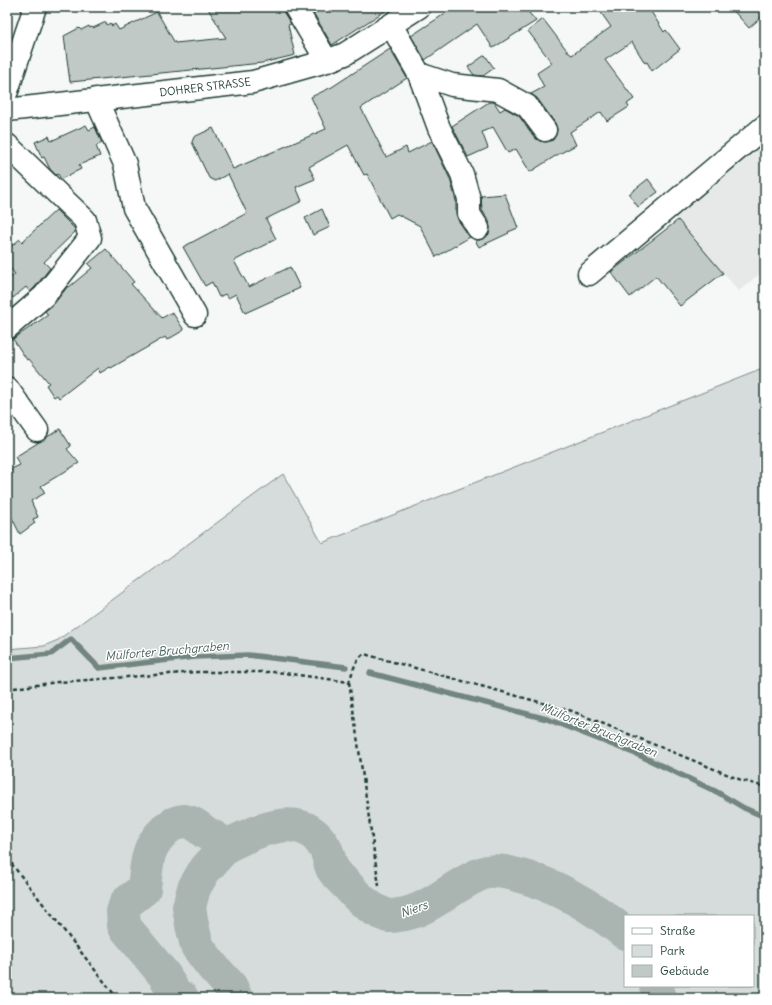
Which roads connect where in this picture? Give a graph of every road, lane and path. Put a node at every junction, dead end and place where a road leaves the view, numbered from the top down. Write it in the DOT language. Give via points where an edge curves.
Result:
graph roads {
  1 [pos="35,7"];
  2 [pos="295,7"];
  3 [pos="419,7"];
  4 [pos="391,25"];
  5 [pos="327,61"];
  6 [pos="419,74"];
  7 [pos="7,91"];
  8 [pos="96,99"];
  9 [pos="7,110"];
  10 [pos="765,126"];
  11 [pos="545,130"];
  12 [pos="7,145"];
  13 [pos="478,228"];
  14 [pos="588,274"];
  15 [pos="196,314"];
  16 [pos="7,328"];
  17 [pos="7,388"];
  18 [pos="37,430"];
  19 [pos="349,682"];
  20 [pos="7,689"];
  21 [pos="765,788"];
  22 [pos="7,858"];
  23 [pos="379,886"];
  24 [pos="117,998"];
  1 -- 7 [label="street"];
  2 -- 5 [label="street"];
  3 -- 4 [label="street, DOHRER STRASSE"];
  4 -- 5 [label="street, DOHRER STRASSE" via="345,54"];
  4 -- 6 [label="street"];
  5 -- 8 [label="street, DOHRER STRASSE" via="253,82"];
  6 -- 11 [label="street" via="452,85 498,90 527,106"];
  6 -- 13 [label="street" via="439,128 462,174 470,214"];
  8 -- 9 [label="street, DOHRER STRASSE"];
  8 -- 15 [label="street" via="124,164 134,208"];
  10 -- 14 [label="street"];
  12 -- 16 [label="street" via="86,220 90,238 44,296"];
  17 -- 18 [label="street"];
  19 -- 20 [label="path" via="277,672 198,672 58,682"];
  19 -- 21 [label="path" via="356,662 364,654 572,711"];
  19 -- 23 [label="path"];
  22 -- 24 [label="path"];
}
